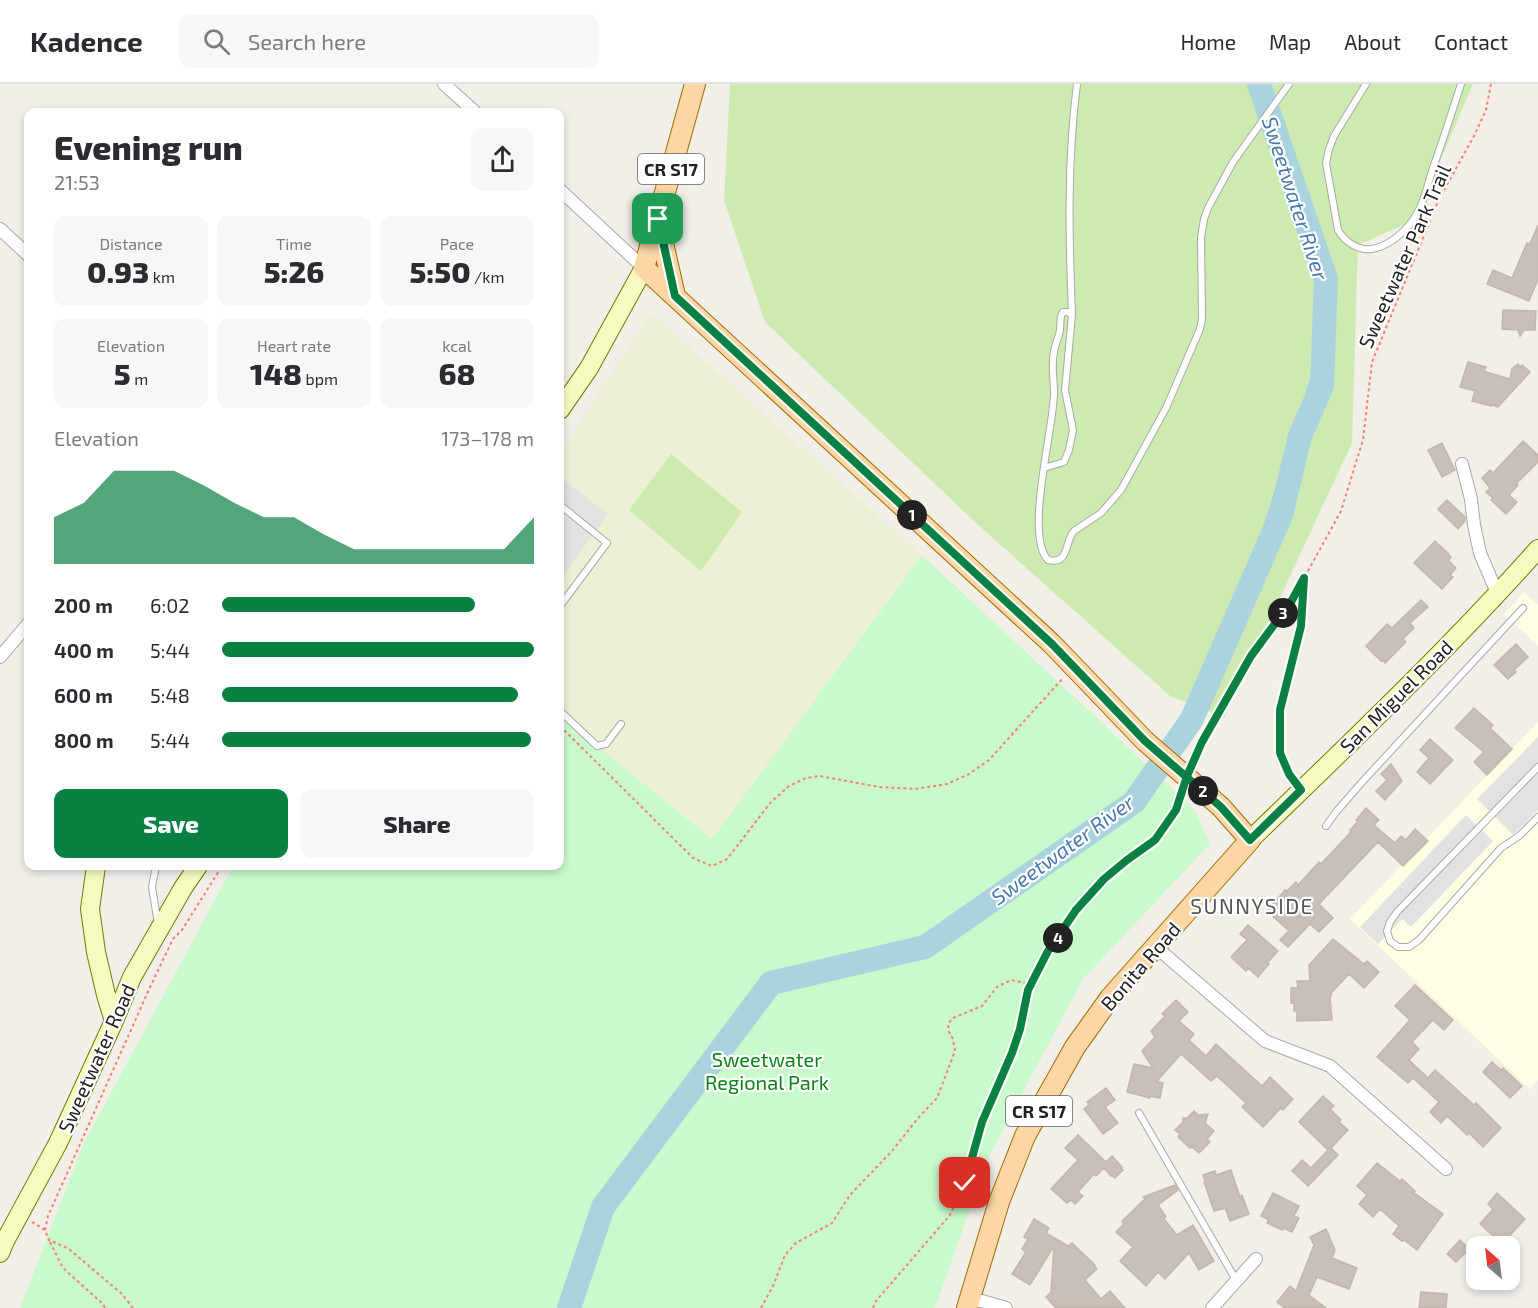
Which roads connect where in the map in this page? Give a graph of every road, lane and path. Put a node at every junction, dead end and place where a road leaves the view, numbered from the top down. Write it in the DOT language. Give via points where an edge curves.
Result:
graph roads {
  1 [pos="444,84"];
  2 [pos="695,84"];
  3 [pos="1077,84"];
  4 [pos="1289,84"];
  5 [pos="1366,84"];
  6 [pos="1461,84"];
  7 [pos="1491,84"];
  8 [pos="471,108"];
  9 [pos="564,194"];
  10 [pos="658,219"];
  11 [pos="0,229"];
  12 [pos="24,251"];
  13 [pos="644,268"];
  14 [pos="675,296"];
  15 [pos="1072,315"];
  16 [pos="564,404"];
  17 [pos="1462,464"];
  18 [pos="1044,468"];
  19 [pos="564,508"];
  20 [pos="1538,549"];
  21 [pos="1304,578"];
  22 [pos="1497,593"];
  23 [pos="564,601"];
  24 [pos="1523,608"];
  25 [pos="24,629"];
  26 [pos="0,657"];
  27 [pos="1063,677"];
  28 [pos="564,715"];
  29 [pos="621,724"];
  30 [pos="564,730"];
  31 [pos="1538,767"];
  32 [pos="1191,768"];
  33 [pos="1182,790"];
  34 [pos="1301,790"];
  35 [pos="1538,817"];
  36 [pos="1326,826"];
  37 [pos="1250,840"];
  38 [pos="95,870"];
  39 [pos="155,870"];
  40 [pos="195,870"];
  41 [pos="220,870"];
  42 [pos="159,930"];
  43 [pos="1156,947"];
  44 [pos="1031,984"];
  45 [pos="114,1021"];
  46 [pos="1139,1113"];
  47 [pos="1446,1169"];
  48 [pos="49,1240"];
  49 [pos="0,1253"];
  50 [pos="1256,1259"];
  51 [pos="1237,1281"];
  52 [pos="968,1304"];
  53 [pos="105,1308"];
  54 [pos="133,1308"];
  55 [pos="761,1308"];
  56 [pos="873,1308"];
  57 [pos="1006,1308"];
  58 [pos="1212,1308"];
  1 -- 8 [label="street"];
  2 -- 10 [label="main road, CR S17"];
  3 -- 15 [label="lane" via="1070,163"];
  4 -- 18 [label="lane" via="1233,162 1208,208 1201,256 1200,329 1166,408 1121,490 1101,513 1071,535 1064,557 1053,561 1042,551 1039,533"];
  5 -- 6 [label="lane" via="1334,136 1326,164 1338,230 1361,249 1382,246 1411,223"];
  7 -- 21 [label="path, Sweetwater Park Trail" via="1486,110 1439,199 1372,362 1363,440 1341,511"];
  9 -- 13 [label="street"];
  10 -- 13 [label="main road, CR S17"];
  10 -- 14 [label="main road"];
  11 -- 12 [label="street"];
  13 -- 14 [label="main road"];
  13 -- 16 [label="main road" via="589,368"];
  14 -- 37 [label="main road, bridge" via="1045,637 1145,741 1221,807"];
  15 -- 18 [label="lane" via="1061,315 1053,353 1054,393"];
  15 -- 18 [label="lane" via="1065,390 1073,430 1064,462"];
  17 -- 22 [label="street" via="1480,553"];
  19 -- 23 [label="lane" via="607,543"];
  20 -- 22 [label="main road, San Miguel Road"];
  21 -- 32 [label="path, Sweetwater Park Trail" via="1251,656"];
  21 -- 34 [label="path" via="1301,626 1280,710 1280,753"];
  22 -- 34 [label="main road, San Miguel Road"];
  24 -- 36 [label="lane"];
  25 -- 26 [label="street"];
  27 -- 30 [label="path" via="1001,748 969,774 947,784 915,789 820,776 806,778 771,801 727,859 712,866 693,858"];
  28 -- 29 [label="lane" via="597,746 606,744"];
  31 -- 35 [label="lane" via="1397,912 1387,931 1390,941 1398,947 1408,947 1419,940 1501,848 1520,836"];
  33 -- 44 [label="path" via="1176,810 1155,840 1104,879 1076,910"];
  34 -- 37 [label="main road, San Miguel Road"];
  37 -- 43 [label="main road, Bonita Road / CR S17"];
  38 -- 45 [label="main road" via="90,909 96,952"];
  39 -- 42 [label="lane" via="152,887"];
  40 -- 42 [label="main road, Sweetwater Road"];
  41 -- 48 [label="path" via="173,939 151,986 48,1216 45,1230"];
  42 -- 45 [label="main road, Sweetwater Road" via="132,977"];
  43 -- 47 [label="street" via="1264,1041 1330,1066"];
  43 -- 52 [label="main road, Bonita Road / CR S17" via="1110,999 1075,1047 1025,1136 999,1202"];
  44 -- 55 [label="path" via="1011,980 997,987 982,1006 953,1018 948,1024 955,1051 937,1098 850,1195 832,1223 796,1243 785,1254"];
  44 -- 56 [label="path" via="1012,1053 982,1122 965,1183 950,1215"];
  45 -- 49 [label="main road, Sweetwater Road" via="58,1143"];
  46 -- 51 [label="lane"];
  48 -- 53 [label="path" via="63,1268"];
  48 -- 54 [label="path" via="69,1249"];
  50 -- 51 [label="street"];
  51 -- 58 [label="street"];
  52 -- 57 [label="street" via="982,1301"];
}
